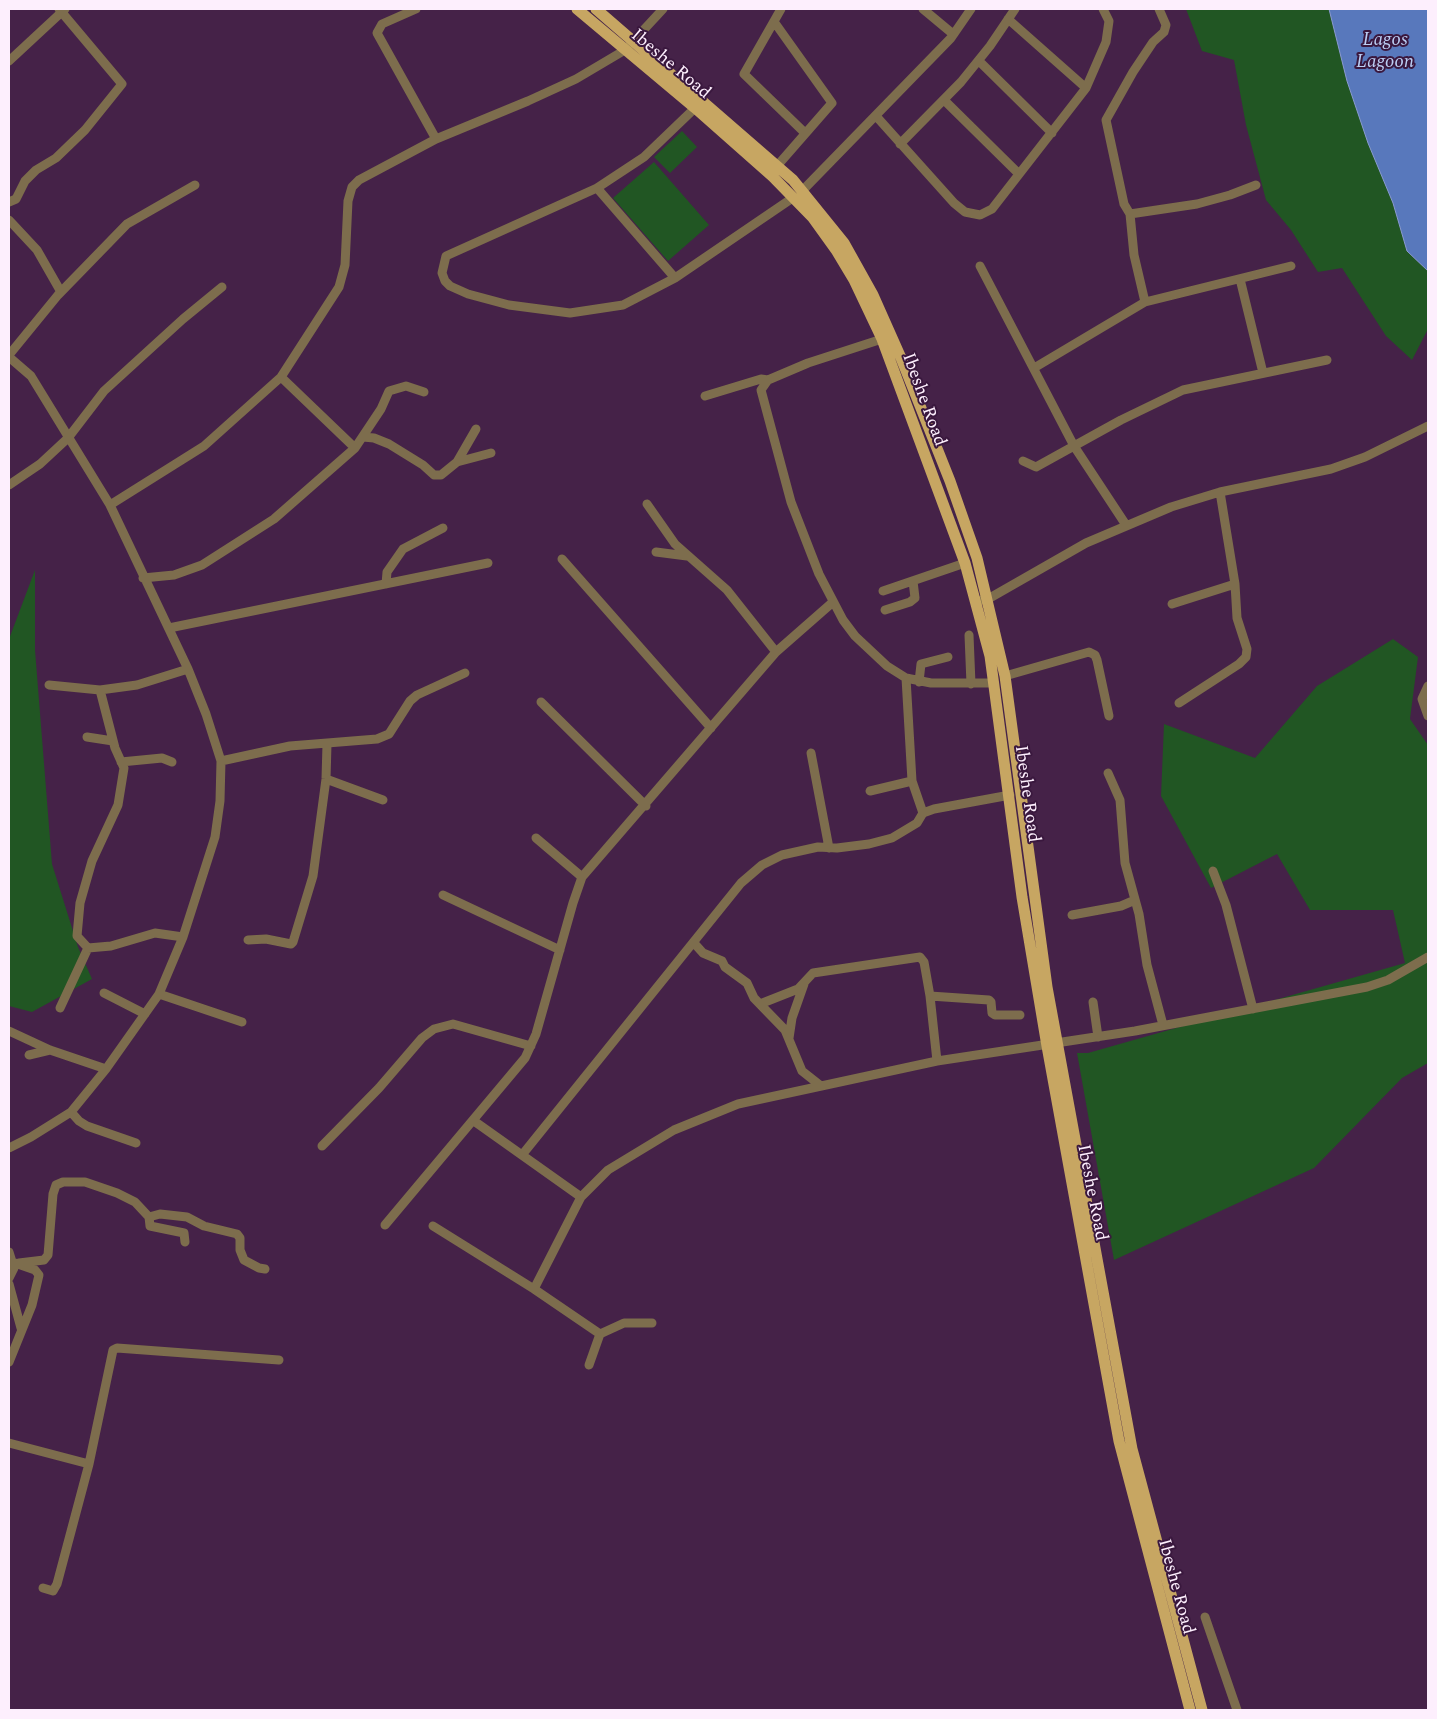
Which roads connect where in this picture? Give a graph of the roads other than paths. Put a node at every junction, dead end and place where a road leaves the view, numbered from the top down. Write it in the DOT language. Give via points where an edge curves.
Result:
graph roads {
  1 [pos="416,9"];
  2 [pos="577,9"];
  3 [pos="596,9"];
  4 [pos="663,9"];
  5 [pos="782,9"];
  6 [pos="923,9"];
  7 [pos="971,9"];
  8 [pos="1014,9"];
  9 [pos="1103,9"];
  10 [pos="1159,9"];
  11 [pos="62,10"];
  12 [pos="1008,19"];
  13 [pos="775,23"];
  14 [pos="953,34"];
  15 [pos="628,46"];
  16 [pos="978,60"];
  17 [pos="9,62"];
  18 [pos="1086,88"];
  19 [pos="944,100"];
  20 [pos="695,108"];
  21 [pos="876,116"];
  22 [pos="805,133"];
  23 [pos="1052,133"];
  24 [pos="436,139"];
  25 [pos="900,144"];
  26 [pos="777,166"];
  27 [pos="1019,174"];
  28 [pos="195,185"];
  29 [pos="1256,185"];
  30 [pos="597,188"];
  31 [pos="799,194"];
  32 [pos="9,202"];
  33 [pos="1130,214"];
  34 [pos="9,220"];
  35 [pos="980,266"];
  36 [pos="1292,266"];
  37 [pos="675,278"];
  38 [pos="1240,279"];
  39 [pos="222,287"];
  40 [pos="61,292"];
  41 [pos="1145,302"];
  42 [pos="882,339"];
  43 [pos="9,356"];
  44 [pos="1327,360"];
  45 [pos="1034,368"];
  46 [pos="1263,373"];
  47 [pos="281,377"];
  48 [pos="768,380"];
  49 [pos="424,392"];
  50 [pos="705,396"];
  51 [pos="1428,426"];
  52 [pos="476,429"];
  53 [pos="364,437"];
  54 [pos="68,438"];
  55 [pos="1074,446"];
  56 [pos="355,448"];
  57 [pos="491,453"];
  58 [pos="1023,461"];
  59 [pos="456,462"];
  60 [pos="9,485"];
  61 [pos="1220,492"];
  62 [pos="647,504"];
  63 [pos="110,505"];
  64 [pos="1126,525"];
  65 [pos="443,528"];
  66 [pos="656,552"];
  67 [pos="690,557"];
  68 [pos="562,559"];
  69 [pos="488,563"];
  70 [pos="965,563"];
  71 [pos="143,578"];
  72 [pos="913,581"];
  73 [pos="386,584"];
  74 [pos="1235,584"];
  75 [pos="883,590"];
  76 [pos="988,599"];
  77 [pos="976,601"];
  78 [pos="833,602"];
  79 [pos="1172,604"];
  80 [pos="885,610"];
  81 [pos="169,628"];
  82 [pos="969,635"];
  83 [pos="776,652"];
  84 [pos="948,657"];
  85 [pos="188,669"];
  86 [pos="464,673"];
  87 [pos="1005,676"];
  88 [pos="906,678"];
  89 [pos="919,682"];
  90 [pos="994,683"];
  91 [pos="971,684"];
  92 [pos="49,685"];
  93 [pos="1428,686"];
  94 [pos="100,690"];
  95 [pos="541,702"];
  96 [pos="1179,702"];
  97 [pos="1109,716"];
  98 [pos="1428,716"];
  99 [pos="710,728"];
  100 [pos="88,737"];
  101 [pos="113,741"];
  102 [pos="327,744"];
  103 [pos="811,753"];
  104 [pos="221,761"];
  105 [pos="121,762"];
  106 [pos="172,762"];
  107 [pos="1108,773"];
  108 [pos="326,779"];
  109 [pos="912,780"];
  110 [pos="870,791"];
  111 [pos="1010,796"];
  112 [pos="383,800"];
  113 [pos="646,806"];
  114 [pos="924,813"];
  115 [pos="536,838"];
  116 [pos="829,848"];
  117 [pos="1213,871"];
  118 [pos="582,877"];
  119 [pos="443,895"];
  120 [pos="1135,900"];
  121 [pos="1072,915"];
  122 [pos="183,938"];
  123 [pos="248,940"];
  124 [pos="694,943"];
  125 [pos="88,948"];
  126 [pos="560,950"];
  127 [pos="1428,957"];
  128 [pos="805,981"];
  129 [pos="104,993"];
  130 [pos="159,994"];
  131 [pos="930,996"];
  132 [pos="1093,1002"];
  133 [pos="760,1004"];
  134 [pos="60,1008"];
  135 [pos="1253,1009"];
  136 [pos="145,1014"];
  137 [pos="1020,1015"];
  138 [pos="242,1022"];
  139 [pos="1162,1025"];
  140 [pos="9,1031"];
  141 [pos="1098,1036"];
  142 [pos="789,1038"];
  143 [pos="1052,1045"];
  144 [pos="532,1046"];
  145 [pos="50,1050"];
  146 [pos="29,1055"];
  147 [pos="937,1061"];
  148 [pos="106,1069"];
  149 [pos="821,1086"];
  150 [pos="71,1112"];
  151 [pos="474,1121"];
  152 [pos="136,1143"];
  153 [pos="322,1146"];
  154 [pos="9,1148"];
  155 [pos="522,1155"];
  156 [pos="581,1197"];
  157 [pos="149,1217"];
  158 [pos="385,1225"];
  159 [pos="433,1226"];
  160 [pos="185,1242"];
  161 [pos="9,1252"];
  162 [pos="16,1263"];
  163 [pos="265,1269"];
  164 [pos="9,1278"];
  165 [pos="9,1284"];
  166 [pos="534,1289"];
  167 [pos="652,1323"];
  168 [pos="21,1328"];
  169 [pos="600,1334"];
  170 [pos="279,1360"];
  171 [pos="9,1362"];
  172 [pos="589,1364"];
  173 [pos="9,1443"];
  174 [pos="89,1464"];
  175 [pos="42,1588"];
  176 [pos="1205,1617"];
  177 [pos="1190,1710"];
  178 [pos="1202,1710"];
  179 [pos="1237,1710"];
  1 -- 24 [label="street" via="382,24 377,33"];
  2 -- 15 [label="main road, Ibeshe Road"];
  3 -- 15 [label="main road, Ibeshe Road"];
  4 -- 15 [label="street"];
  5 -- 13 [label="street"];
  6 -- 14 [label="street"];
  7 -- 14 [label="street"];
  8 -- 12 [label="street"];
  9 -- 18 [label="street" via="1109,21 1106,42"];
  10 -- 33 [label="street" via="1166,25 1164,32 1153,42 1124,85 1106,120 1124,204"];
  11 -- 17 [label="street"];
  11 -- 32 [label="street" via="122,84 85,130 56,158 36,170 25,181 16,198"];
  12 -- 16 [label="street"];
  12 -- 18 [label="street"];
  13 -- 22 [label="street" via="832,102"];
  13 -- 22 [label="street" via="744,74"];
  14 -- 21 [label="street"];
  15 -- 20 [label="main road, Ibeshe Road"];
  15 -- 24 [label="street" via="576,79"];
  15 -- 26 [label="main road, Ibeshe Road"];
  16 -- 19 [label="street"];
  16 -- 23 [label="street"];
  18 -- 23 [label="street"];
  19 -- 25 [label="street"];
  19 -- 27 [label="street"];
  20 -- 30 [label="street" via="644,157"];
  20 -- 31 [label="main road, Ibeshe Road"];
  21 -- 25 [label="street"];
  21 -- 31 [label="street"];
  22 -- 26 [label="street"];
  23 -- 27 [label="street"];
  24 -- 47 [label="street" via="359,180 352,187 348,201 345,265 339,287"];
  25 -- 27 [label="street" via="965,212 980,215 992,209"];
  26 -- 31 [label="main road, Ibeshe Road"];
  28 -- 40 [label="street" via="127,224"];
  29 -- 33 [label="street" via="1197,204"];
  30 -- 37 [label="street"];
  30 -- 37 [label="street" via="446,256 442,272 445,281 468,294 509,305 570,313 623,305"];
  31 -- 37 [label="street"];
  31 -- 42 [label="main road, Ibeshe Road" via="858,288"];
  31 -- 76 [label="main road, Ibeshe Road" via="844,243 873,295 950,481"];
  33 -- 41 [label="street" via="1134,255"];
  34 -- 40 [label="street" via="37,250"];
  35 -- 45 [label="street"];
  36 -- 38 [label="street"];
  38 -- 41 [label="street"];
  38 -- 46 [label="street"];
  39 -- 54 [label="street" via="104,391"];
  40 -- 43 [label="street"];
  41 -- 45 [label="street"];
  42 -- 48 [label="street"];
  42 -- 70 [label="main road, Ibeshe Road"];
  43 -- 54 [label="street" via="31,376"];
  44 -- 46 [label="street"];
  45 -- 55 [label="street"];
  46 -- 55 [label="street" via="1183,390"];
  47 -- 56 [label="street"];
  47 -- 63 [label="street" via="204,446"];
  48 -- 50 [label="street" via="761,379"];
  48 -- 78 [label="street" via="761,390 779,462 798,523"];
  49 -- 53 [label="street" via="406,386 389,391"];
  51 -- 61 [label="street" via="1365,457 1331,469"];
  52 -- 59 [label="street"];
  53 -- 56 [label="street"];
  53 -- 59 [label="street" via="389,444 434,475 441,475"];
  54 -- 60 [label="street" via="40,464"];
  54 -- 63 [label="street"];
  55 -- 58 [label="street" via="1036,467"];
  55 -- 64 [label="street"];
  56 -- 71 [label="street" via="274,519 202,565 174,575"];
  57 -- 59 [label="street"];
  61 -- 64 [label="street"];
  61 -- 74 [label="street"];
  62 -- 67 [label="street" via="669,536"];
  63 -- 71 [label="street"];
  64 -- 76 [label="street"];
  65 -- 73 [label="street" via="403,549 387,572"];
  66 -- 67 [label="street"];
  67 -- 83 [label="street" via="727,590"];
  68 -- 99 [label="street"];
  69 -- 73 [label="street"];
  70 -- 72 [label="street"];
  70 -- 77 [label="main road, Ibeshe Road"];
  71 -- 81 [label="street"];
  72 -- 75 [label="street"];
  72 -- 80 [label="street" via="915,598"];
  73 -- 81 [label="street"];
  74 -- 79 [label="street"];
  74 -- 96 [label="street" via="1237,618 1246,657"];
  76 -- 77 [label="street"];
  76 -- 87 [label="main road, Ibeshe Road"];
  77 -- 90 [label="main road, Ibeshe Road"];
  78 -- 83 [label="street"];
  78 -- 88 [label="street" via="855,636 887,666"];
  81 -- 85 [label="street"];
  82 -- 91 [label="street"];
  83 -- 99 [label="street"];
  84 -- 89 [label="street" via="921,664"];
  85 -- 94 [label="street" via="137,685"];
  85 -- 104 [label="street"];
  86 -- 102 [label="street" via="410,701 388,734 378,739"];
  87 -- 97 [label="street" via="1089,652 1097,660"];
  87 -- 143 [label="main road, Ibeshe Road"];
  88 -- 89 [label="street"];
  88 -- 109 [label="street"];
  89 -- 91 [label="street"];
  90 -- 91 [label="street"];
  90 -- 111 [label="main road, Ibeshe Road"];
  92 -- 94 [label="street"];
  93 -- 98 [label="street" via="1422,699"];
  94 -- 101 [label="street"];
  95 -- 113 [label="street"];
  99 -- 113 [label="street"];
  100 -- 101 [label="street"];
  101 -- 105 [label="street"];
  102 -- 104 [label="street" via="290,746"];
  102 -- 108 [label="street"];
  103 -- 116 [label="street"];
  104 -- 122 [label="street" via="215,837"];
  105 -- 106 [label="street" via="162,758"];
  105 -- 125 [label="street" via="124,768 118,805 92,861 80,903 77,936"];
  107 -- 120 [label="street" via="1120,800 1126,864"];
  108 -- 112 [label="street"];
  108 -- 123 [label="street" via="313,876 293,942 266,938"];
  109 -- 110 [label="street"];
  109 -- 114 [label="street"];
  111 -- 114 [label="street"];
  111 -- 143 [label="main road, Ibeshe Road" via="1022,897"];
  113 -- 118 [label="street"];
  114 -- 116 [label="street" via="917,823 892,838"];
  115 -- 118 [label="street"];
  116 -- 124 [label="street" via="782,855 762,865 741,883"];
  117 -- 135 [label="street" via="1226,905"];
  118 -- 126 [label="street"];
  119 -- 126 [label="street"];
  120 -- 121 [label="street" via="1121,906"];
  120 -- 139 [label="street"];
  122 -- 125 [label="street" via="155,933 111,946"];
  122 -- 130 [label="street"];
  124 -- 133 [label="street" via="703,953 722,961 747,984"];
  124 -- 155 [label="street"];
  125 -- 134 [label="street"];
  126 -- 144 [label="street"];
  127 -- 135 [label="street" via="1388,980 1367,987"];
  128 -- 131 [label="street" via="813,973 915,956 924,962"];
  128 -- 133 [label="street" via="798,989"];
  128 -- 142 [label="street" via="792,1018"];
  129 -- 136 [label="street"];
  130 -- 136 [label="street"];
  130 -- 138 [label="street"];
  131 -- 137 [label="street" via="989,1000 995,1015"];
  131 -- 147 [label="street"];
  132 -- 141 [label="street"];
  133 -- 142 [label="street"];
  135 -- 139 [label="street"];
  136 -- 148 [label="street"];
  139 -- 141 [label="street"];
  140 -- 145 [label="street"];
  141 -- 143 [label="street"];
  142 -- 149 [label="street" via="802,1071"];
  143 -- 147 [label="street"];
  143 -- 177 [label="main road, Ibeshe Road" via="1119,1441"];
  143 -- 178 [label="main road, Ibeshe Road" via="1132,1449"];
  144 -- 151 [label="street"];
  144 -- 153 [label="street" via="453,1024 434,1030 422,1038"];
  145 -- 146 [label="street"];
  145 -- 148 [label="street"];
  147 -- 149 [label="street"];
  148 -- 150 [label="street"];
  149 -- 156 [label="street" via="738,1104 674,1130 608,1170"];
  150 -- 152 [label="street" via="87,1126"];
  150 -- 154 [label="street"];
  151 -- 155 [label="street"];
  151 -- 158 [label="street"];
  155 -- 156 [label="street"];
  156 -- 166 [label="street"];
  157 -- 160 [label="street" via="150,1226 184,1233"];
  157 -- 162 [label="street" via="135,1202 117,1193 85,1182 63,1182 56,1186 53,1194 48,1255 44,1260"];
  157 -- 163 [label="street" via="160,1214 187,1217 204,1226 237,1234 244,1260"];
  159 -- 166 [label="street"];
  161 -- 162 [label="street"];
  162 -- 164 [label="street"];
  162 -- 168 [label="street" via="35,1270 39,1275 32,1305"];
  165 -- 168 [label="street"];
  166 -- 169 [label="street"];
  167 -- 169 [label="street" via="624,1324"];
  168 -- 171 [label="street"];
  169 -- 172 [label="street"];
  170 -- 174 [label="street" via="113,1350"];
  173 -- 174 [label="street"];
  174 -- 175 [label="street" via="57,1584 53,1591"];
  176 -- 179 [label="street"];
}
